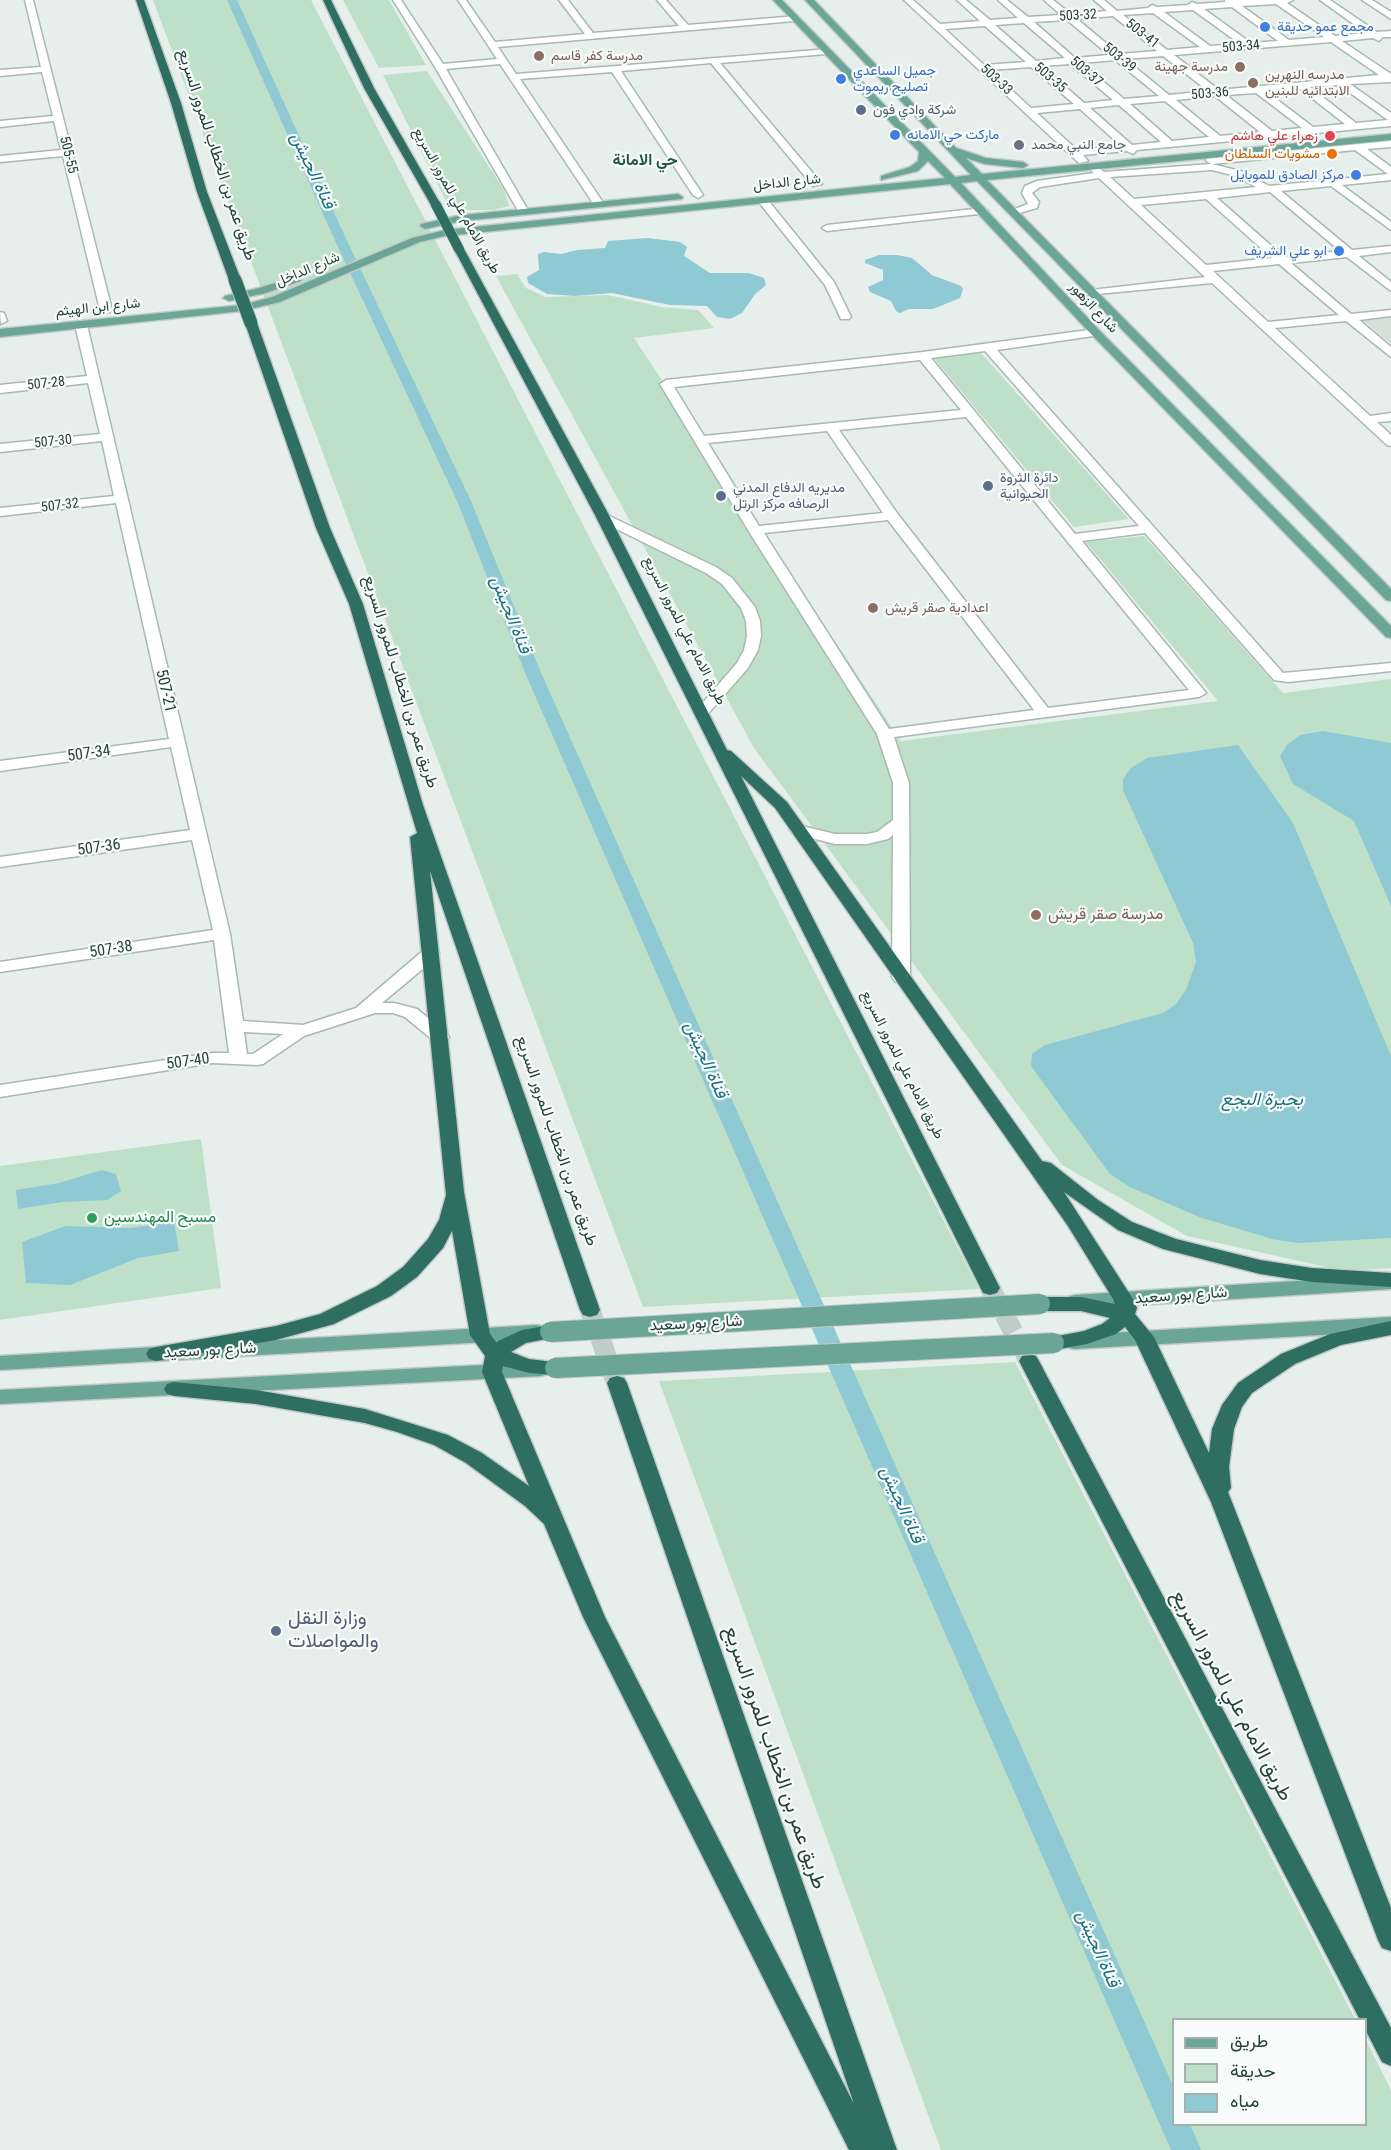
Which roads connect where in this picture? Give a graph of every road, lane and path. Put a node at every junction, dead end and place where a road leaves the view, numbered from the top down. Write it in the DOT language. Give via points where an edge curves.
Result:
graph roads {
  1 [pos="29,0"];
  2 [pos="140,0"];
  3 [pos="327,0"];
  4 [pos="397,0"];
  5 [pos="462,0"];
  6 [pos="563,0"];
  7 [pos="661,0"];
  8 [pos="777,0"];
  9 [pos="809,0"];
  10 [pos="908,0"];
  11 [pos="961,0"];
  12 [pos="1002,0"];
  13 [pos="1048,0"];
  14 [pos="1098,0"];
  15 [pos="1141,0"];
  16 [pos="1185,0"];
  17 [pos="1278,0"];
  18 [pos="1289,0"];
  19 [pos="1323,0"];
  20 [pos="1366,0"];
  21 [pos="1231,2"];
  22 [pos="1195,7"];
  23 [pos="1155,10"];
  24 [pos="1115,13"];
  25 [pos="1391,16"];
  26 [pos="1069,17"];
  27 [pos="794,18"];
  28 [pos="1026,20"];
  29 [pos="988,23"];
  30 [pos="685,27"];
  31 [pos="938,27"];
  32 [pos="1391,34"];
  33 [pos="590,35"];
  34 [pos="1376,35"];
  35 [pos="1333,39"];
  36 [pos="1287,43"];
  37 [pos="493,45"];
  38 [pos="1391,45"];
  39 [pos="1249,46"];
  40 [pos="1208,49"];
  41 [pos="826,51"];
  42 [pos="1166,53"];
  43 [pos="1117,57"];
  44 [pos="713,60"];
  45 [pos="504,61"];
  46 [pos="1073,61"];
  47 [pos="1034,64"];
  48 [pos="441,67"];
  49 [pos="982,68"];
  50 [pos="45,69"];
  51 [pos="615,69"];
  52 [pos="0,72"];
  53 [pos="515,77"];
  54 [pos="1390,78"];
  55 [pos="1341,82"];
  56 [pos="1301,86"];
  57 [pos="1258,90"];
  58 [pos="1217,93"];
  59 [pos="1167,98"];
  60 [pos="1122,102"];
  61 [pos="1082,106"];
  62 [pos="1029,111"];
  63 [pos="58,118"];
  64 [pos="1391,118"];
  65 [pos="0,123"];
  66 [pos="1391,123"];
  67 [pos="1354,127"];
  68 [pos="1311,131"];
  69 [pos="1270,135"];
  70 [pos="1391,135"];
  71 [pos="1217,140"];
  72 [pos="1195,142"];
  73 [pos="1391,144"];
  74 [pos="1357,147"];
  75 [pos="950,148"];
  76 [pos="1129,148"];
  77 [pos="924,150"];
  78 [pos="1171,152"];
  79 [pos="67,153"];
  80 [pos="1075,153"];
  81 [pos="1139,156"];
  82 [pos="0,159"];
  83 [pos="1087,163"];
  84 [pos="1207,164"];
  85 [pos="1037,168"];
  86 [pos="1391,172"];
  87 [pos="976,174"];
  88 [pos="1101,175"];
  89 [pos="949,177"];
  90 [pos="1391,177"];
  91 [pos="885,178"];
  92 [pos="848,181"];
  93 [pos="1333,183"];
  94 [pos="817,184"];
  95 [pos="893,187"];
  96 [pos="1269,189"];
  97 [pos="857,191"];
  98 [pos="698,195"];
  99 [pos="1208,195"];
  100 [pos="763,201"];
  101 [pos="1001,201"];
  102 [pos="1131,203"];
  103 [pos="599,204"];
  104 [pos="980,207"];
  105 [pos="524,212"];
  106 [pos="1012,212"];
  107 [pos="1391,227"];
  108 [pos="826,228"];
  109 [pos="1391,249"];
  110 [pos="1352,254"];
  111 [pos="1282,261"];
  112 [pos="1203,269"];
  113 [pos="1214,279"];
  114 [pos="1391,288"];
  115 [pos="1091,293"];
  116 [pos="199,307"];
  117 [pos="106,310"];
  118 [pos="1391,312"];
  119 [pos="845,317"];
  120 [pos="1349,317"];
  121 [pos="0,323"];
  122 [pos="32,324"];
  123 [pos="81,325"];
  124 [pos="1265,327"];
  125 [pos="1096,333"];
  126 [pos="987,346"];
  127 [pos="1391,353"];
  128 [pos="923,356"];
  129 [pos="92,379"];
  130 [pos="0,389"];
  131 [pos="970,413"];
  132 [pos="1391,417"];
  133 [pos="1367,420"];
  134 [pos="831,428"];
  135 [pos="105,436"];
  136 [pos="700,440"];
  137 [pos="1391,442"];
  138 [pos="0,448"];
  139 [pos="120,499"];
  140 [pos="0,512"];
  141 [pos="892,516"];
  142 [pos="603,517"];
  143 [pos="1148,529"];
  144 [pos="755,530"];
  145 [pos="1072,538"];
  146 [pos="1386,585"];
  147 [pos="1391,597"];
  148 [pos="1391,634"];
  149 [pos="1391,667"];
  150 [pos="1043,712"];
  151 [pos="701,713"];
  152 [pos="885,734"];
  153 [pos="177,742"];
  154 [pos="719,748"];
  155 [pos="0,766"];
  156 [pos="415,805"];
  157 [pos="901,822"];
  158 [pos="798,830"];
  159 [pos="199,834"];
  160 [pos="0,862"];
  161 [pos="222,934"];
  162 [pos="431,952"];
  163 [pos="0,967"];
  164 [pos="901,977"];
  165 [pos="364,1009"];
  166 [pos="235,1026"];
  167 [pos="302,1030"];
  168 [pos="440,1037"];
  169 [pos="239,1059"];
  170 [pos="0,1091"];
  171 [pos="1023,1148"];
  172 [pos="455,1192"];
  173 [pos="1391,1281"];
  174 [pos="990,1288"];
  175 [pos="1040,1304"];
  176 [pos="590,1310"];
  177 [pos="1120,1318"];
  178 [pos="1391,1326"];
  179 [pos="550,1332"];
  180 [pos="480,1335"];
  181 [pos="156,1354"];
  182 [pos="504,1356"];
  183 [pos="1029,1361"];
  184 [pos="0,1363"];
  185 [pos="616,1383"];
  186 [pos="174,1389"];
  187 [pos="0,1397"];
  188 [pos="1222,1502"];
  189 [pos="556,1525"];
  190 [pos="1391,1940"];
  191 [pos="1391,2054"];
  192 [pos="862,2150"];
  193 [pos="883,2150"];
  1 -- 50 [label="street, 505-55"];
  2 -- 156 [label="highway, طريق عمر بن الخطاب للمرور السريع, bridge" via="202,192 323,528 356,604"];
  3 -- 142 [label="highway, طريق الامام علي للمرور السريع, bridge" via="369,88"];
  4 -- 48 [label="street"];
  5 -- 37 [label="street"];
  6 -- 33 [label="street"];
  7 -- 30 [label="street"];
  8 -- 27 [label="main road, شارع الزهور"];
  9 -- 75 [label="main road, شارع الزهور"];
  10 -- 31 [label="street, 503-33"];
  11 -- 29 [label="street, 503-35"];
  12 -- 28 [label="street, 503-37"];
  13 -- 26 [label="street, 503-39"];
  14 -- 24 [label="street, 503-41"];
  15 -- 23 [label="street"];
  16 -- 22 [label="street"];
  17 -- 18 [label="street, 503-32"];
  17 -- 21 [label="street, 503-32"];
  17 -- 35 [label="street"];
  19 -- 34 [label="street"];
  20 -- 25 [label="street"];
  21 -- 22 [label="street, 503-32"];
  21 -- 36 [label="street"];
  22 -- 23 [label="street, 503-32"];
  22 -- 39 [label="street"];
  23 -- 24 [label="street, 503-32"];
  23 -- 40 [label="street"];
  24 -- 26 [label="street, 503-32"];
  24 -- 42 [label="street, 503-41"];
  26 -- 28 [label="street, 503-32"];
  26 -- 43 [label="street, 503-39"];
  27 -- 30 [label="street"];
  27 -- 41 [label="main road, شارع الزهور"];
  28 -- 29 [label="street, 503-32"];
  28 -- 46 [label="street, 503-37"];
  29 -- 31 [label="street, 503-32"];
  29 -- 47 [label="street, 503-35"];
  30 -- 33 [label="street"];
  31 -- 49 [label="street, 503-33"];
  32 -- 34 [label="street, 503-34"];
  33 -- 37 [label="street"];
  34 -- 35 [label="street, 503-34"];
  34 -- 38 [label="street"];
  35 -- 36 [label="street, 503-34"];
  35 -- 54 [label="street"];
  36 -- 39 [label="street, 503-34"];
  37 -- 45 [label="street"];
  39 -- 40 [label="street, 503-34"];
  40 -- 42 [label="street, 503-34"];
  41 -- 44 [label="street"];
  41 -- 77 [label="main road, شارع الزهور"];
  42 -- 43 [label="street, 503-34"];
  42 -- 58 [label="street, 503-41"];
  43 -- 46 [label="street, 503-34"];
  43 -- 59 [label="street, 503-39"];
  44 -- 51 [label="street"];
  44 -- 94 [label="street"];
  45 -- 48 [label="street"];
  45 -- 53 [label="street"];
  46 -- 47 [label="street, 503-34"];
  46 -- 60 [label="street, 503-37"];
  47 -- 49 [label="street, 503-34"];
  47 -- 61 [label="street, 503-35"];
  48 -- 105 [label="street"];
  49 -- 62 [label="street, 503-33"];
  50 -- 52 [label="street"];
  50 -- 63 [label="street, 505-55"];
  51 -- 53 [label="street"];
  51 -- 98 [label="street"];
  53 -- 103 [label="street"];
  54 -- 55 [label="street, 503-36"];
  55 -- 56 [label="street, 503-36"];
  55 -- 64 [label="street"];
  56 -- 57 [label="street, 503-36"];
  56 -- 67 [label="street"];
  57 -- 58 [label="street, 503-36"];
  57 -- 68 [label="street"];
  58 -- 59 [label="street, 503-36"];
  58 -- 69 [label="street, 503-41"];
  59 -- 60 [label="street, 503-36"];
  59 -- 71 [label="street, 503-39"];
  60 -- 61 [label="street, 503-36"];
  60 -- 78 [label="street, 503-37"];
  61 -- 62 [label="street, 503-36"];
  61 -- 76 [label="street, 503-35"];
  62 -- 80 [label="street, 503-33"];
  63 -- 65 [label="street"];
  63 -- 79 [label="street, 505-55"];
  66 -- 67 [label="street"];
  67 -- 68 [label="street"];
  68 -- 69 [label="street"];
  69 -- 71 [label="street"];
  70 -- 78 [label="main road, شارع الداخل"];
  71 -- 72 [label="street"];
  72 -- 78 [label="main road"];
  73 -- 74 [label="street"];
  74 -- 84 [label="street"];
  74 -- 86 [label="street"];
  75 -- 85 [label="main road" via="985,161"];
  75 -- 87 [label="main road, شارع الزهور"];
  76 -- 78 [label="street"];
  76 -- 80 [label="street"];
  76 -- 81 [label="street, 503-35"];
  77 -- 89 [label="main road, شارع الزهور"];
  77 -- 91 [label="main road" via="922,163 914,169"];
  78 -- 81 [label="main road, شارع الداخل"];
  78 -- 83 [label="main road, شارع الداخل"];
  78 -- 84 [label="street"];
  79 -- 82 [label="street"];
  79 -- 117 [label="street, 505-55"];
  80 -- 83 [label="street, 503-33"];
  81 -- 83 [label="main road, شارع الداخل"];
  83 -- 85 [label="main road, شارع الداخل"];
  83 -- 88 [label="street, 503-33"];
  84 -- 88 [label="street"];
  84 -- 96 [label="street" via="1240,174"];
  85 -- 87 [label="main road, شارع الداخل"];
  85 -- 101 [label="main road" via="1006,183 999,195"];
  87 -- 89 [label="main road, شارع الداخل"];
  87 -- 101 [label="main road, شارع الزهور"];
  88 -- 102 [label="street, 503-33"];
  88 -- 106 [label="street" via="1037,184 1027,193 1034,202 1032,206"];
  89 -- 91 [label="main road, شارع الداخل"];
  89 -- 95 [label="main road, شارع الداخل"];
  89 -- 104 [label="main road, شارع الزهور"];
  90 -- 93 [label="street"];
  91 -- 92 [label="main road, شارع الداخل"];
  92 -- 94 [label="main road, شارع الداخل"];
  92 -- 97 [label="main road"];
  93 -- 96 [label="street"];
  93 -- 107 [label="street"];
  94 -- 98 [label="main road, شارع الداخل"];
  95 -- 97 [label="main road, شارع الداخل"];
  95 -- 104 [label="main road" via="944,193"];
  96 -- 99 [label="street"];
  96 -- 110 [label="street"];
  97 -- 100 [label="main road, شارع الداخل"];
  98 -- 103 [label="main road, شارع الداخل"];
  99 -- 102 [label="street"];
  99 -- 111 [label="street"];
  100 -- 116 [label="main road, شارع الداخل, bridge" via="446,233 416,240 269,302 242,308"];
  100 -- 119 [label="street" via="830,284"];
  101 -- 106 [label="main road, شارع الزهور"];
  102 -- 112 [label="street, 503-33"];
  103 -- 105 [label="main road, شارع الداخل"];
  104 -- 108 [label="street"];
  104 -- 125 [label="main road, شارع الزهور"];
  105 -- 116 [label="main road, شارع الداخل, bridge" via="423,226 296,280"];
  106 -- 115 [label="main road, شارع الزهور"];
  109 -- 110 [label="street"];
  110 -- 111 [label="street"];
  110 -- 114 [label="street"];
  111 -- 112 [label="street"];
  111 -- 120 [label="street"];
  112 -- 113 [label="street, 503-33"];
  113 -- 115 [label="street"];
  113 -- 124 [label="street, 503-33"];
  115 -- 146 [label="main road, شارع الزهور"];
  116 -- 117 [label="main road, شارع ابن الهيثم"];
  116 -- 123 [label="main road, شارع ابن الهيثم"];
  117 -- 122 [label="main road, شارع ابن الهيثم"];
  118 -- 120 [label="street"];
  120 -- 124 [label="street"];
  120 -- 127 [label="street"];
  121 -- 122 [label="main road, شارع ابن الهيثم"];
  122 -- 123 [label="main road, شارع ابن الهيثم"];
  123 -- 129 [label="street, 507-21"];
  124 -- 133 [label="street, 503-33"];
  125 -- 126 [label="street"];
  125 -- 148 [label="main road, شارع الزهور"];
  126 -- 128 [label="street"];
  126 -- 143 [label="street"];
  128 -- 131 [label="street"];
  128 -- 136 [label="street" via="667,384"];
  129 -- 130 [label="street, 507-28"];
  129 -- 135 [label="street, 507-21"];
  131 -- 134 [label="street"];
  131 -- 145 [label="street"];
  132 -- 133 [label="street"];
  133 -- 137 [label="street, 503-33"];
  134 -- 136 [label="street"];
  134 -- 141 [label="street"];
  135 -- 138 [label="street, 507-30"];
  135 -- 139 [label="street, 507-21"];
  136 -- 144 [label="street"];
  139 -- 140 [label="street, 507-32"];
  139 -- 153 [label="street, 507-21"];
  141 -- 144 [label="street"];
  141 -- 150 [label="street"];
  142 -- 151 [label="highway, طريق الامام علي للمرور السريع"];
  142 -- 151 [label="street" via="711,570 727,581 748,607 753,621 751,650 743,665"];
  143 -- 145 [label="street"];
  143 -- 149 [label="street" via="1279,677"];
  144 -- 152 [label="street"];
  145 -- 150 [label="street" via="1199,693"];
  146 -- 147 [label="main road, شارع الزهور"];
  150 -- 152 [label="street"];
  151 -- 154 [label="highway, طريق الامام علي للمرور السريع"];
  152 -- 157 [label="street" via="901,783"];
  153 -- 155 [label="street, 507-34"];
  153 -- 159 [label="street, 507-21"];
  154 -- 158 [label="highway" via="776,798"];
  154 -- 174 [label="highway, طريق الامام علي للمرور السريع"];
  156 -- 162 [label="highway"];
  156 -- 176 [label="highway, طريق عمر بن الخطاب للمرور السريع"];
  157 -- 158 [label="street" via="882,836 867,839 835,839"];
  157 -- 164 [label="street"];
  158 -- 164 [label="highway"];
  159 -- 160 [label="street, 507-36"];
  159 -- 161 [label="street, 507-21"];
  161 -- 163 [label="street, 507-38"];
  161 -- 166 [label="street, 507-21"];
  162 -- 165 [label="street, 507-40"];
  162 -- 168 [label="highway"];
  164 -- 171 [label="highway"];
  165 -- 167 [label="street, 507-40"];
  165 -- 168 [label="street, 507-40" via="403,1010"];
  166 -- 167 [label="street"];
  166 -- 169 [label="street, 507-21"];
  167 -- 169 [label="street, 507-40" via="261,1058"];
  168 -- 172 [label="highway"];
  169 -- 170 [label="street, 507-40" via="207,1059"];
  171 -- 173 [label="highway" via="1091,1204 1125,1226 1170,1244 1260,1267"];
  171 -- 177 [label="highway" via="1075,1222"];
  172 -- 180 [label="highway"];
  172 -- 181 [label="highway" via="449,1220 436,1243 410,1272 384,1291 327,1319 276,1333"];
  173 -- 177 [label="main road, شارع بور سعيد"];
  175 -- 177 [label="highway" via="1081,1304"];
  175 -- 179 [label="main road, شارع بور سعيد, bridge"];
  177 -- 178 [label="main road, شارع بور سعيد"];
  177 -- 182 [label="main road, شارع بور سعيد, bridge" via="1054,1342 555,1368"];
  177 -- 188 [label="highway"];
  178 -- 188 [label="highway" via="1337,1339 1308,1351 1266,1372 1245,1388 1223,1429 1218,1467"];
  179 -- 182 [label="highway" via="522,1337"];
  180 -- 181 [label="main road, شارع بور سعيد"];
  180 -- 182 [label="highway" via="486,1345"];
  181 -- 184 [label="main road, شارع بور سعيد"];
  182 -- 186 [label="main road, شارع بور سعيد"];
  182 -- 189 [label="highway"];
  183 -- 191 [label="highway, طريق الامام علي للمرور السريع"];
  185 -- 193 [label="highway, طريق عمر بن الخطاب للمرور السريع"];
  186 -- 187 [label="main road, شارع بور سعيد"];
  186 -- 189 [label="highway" via="256,1397 402,1426 441,1440 503,1478 533,1500"];
  188 -- 190 [label="highway"];
  189 -- 192 [label="highway" via="594,1617"];
}
